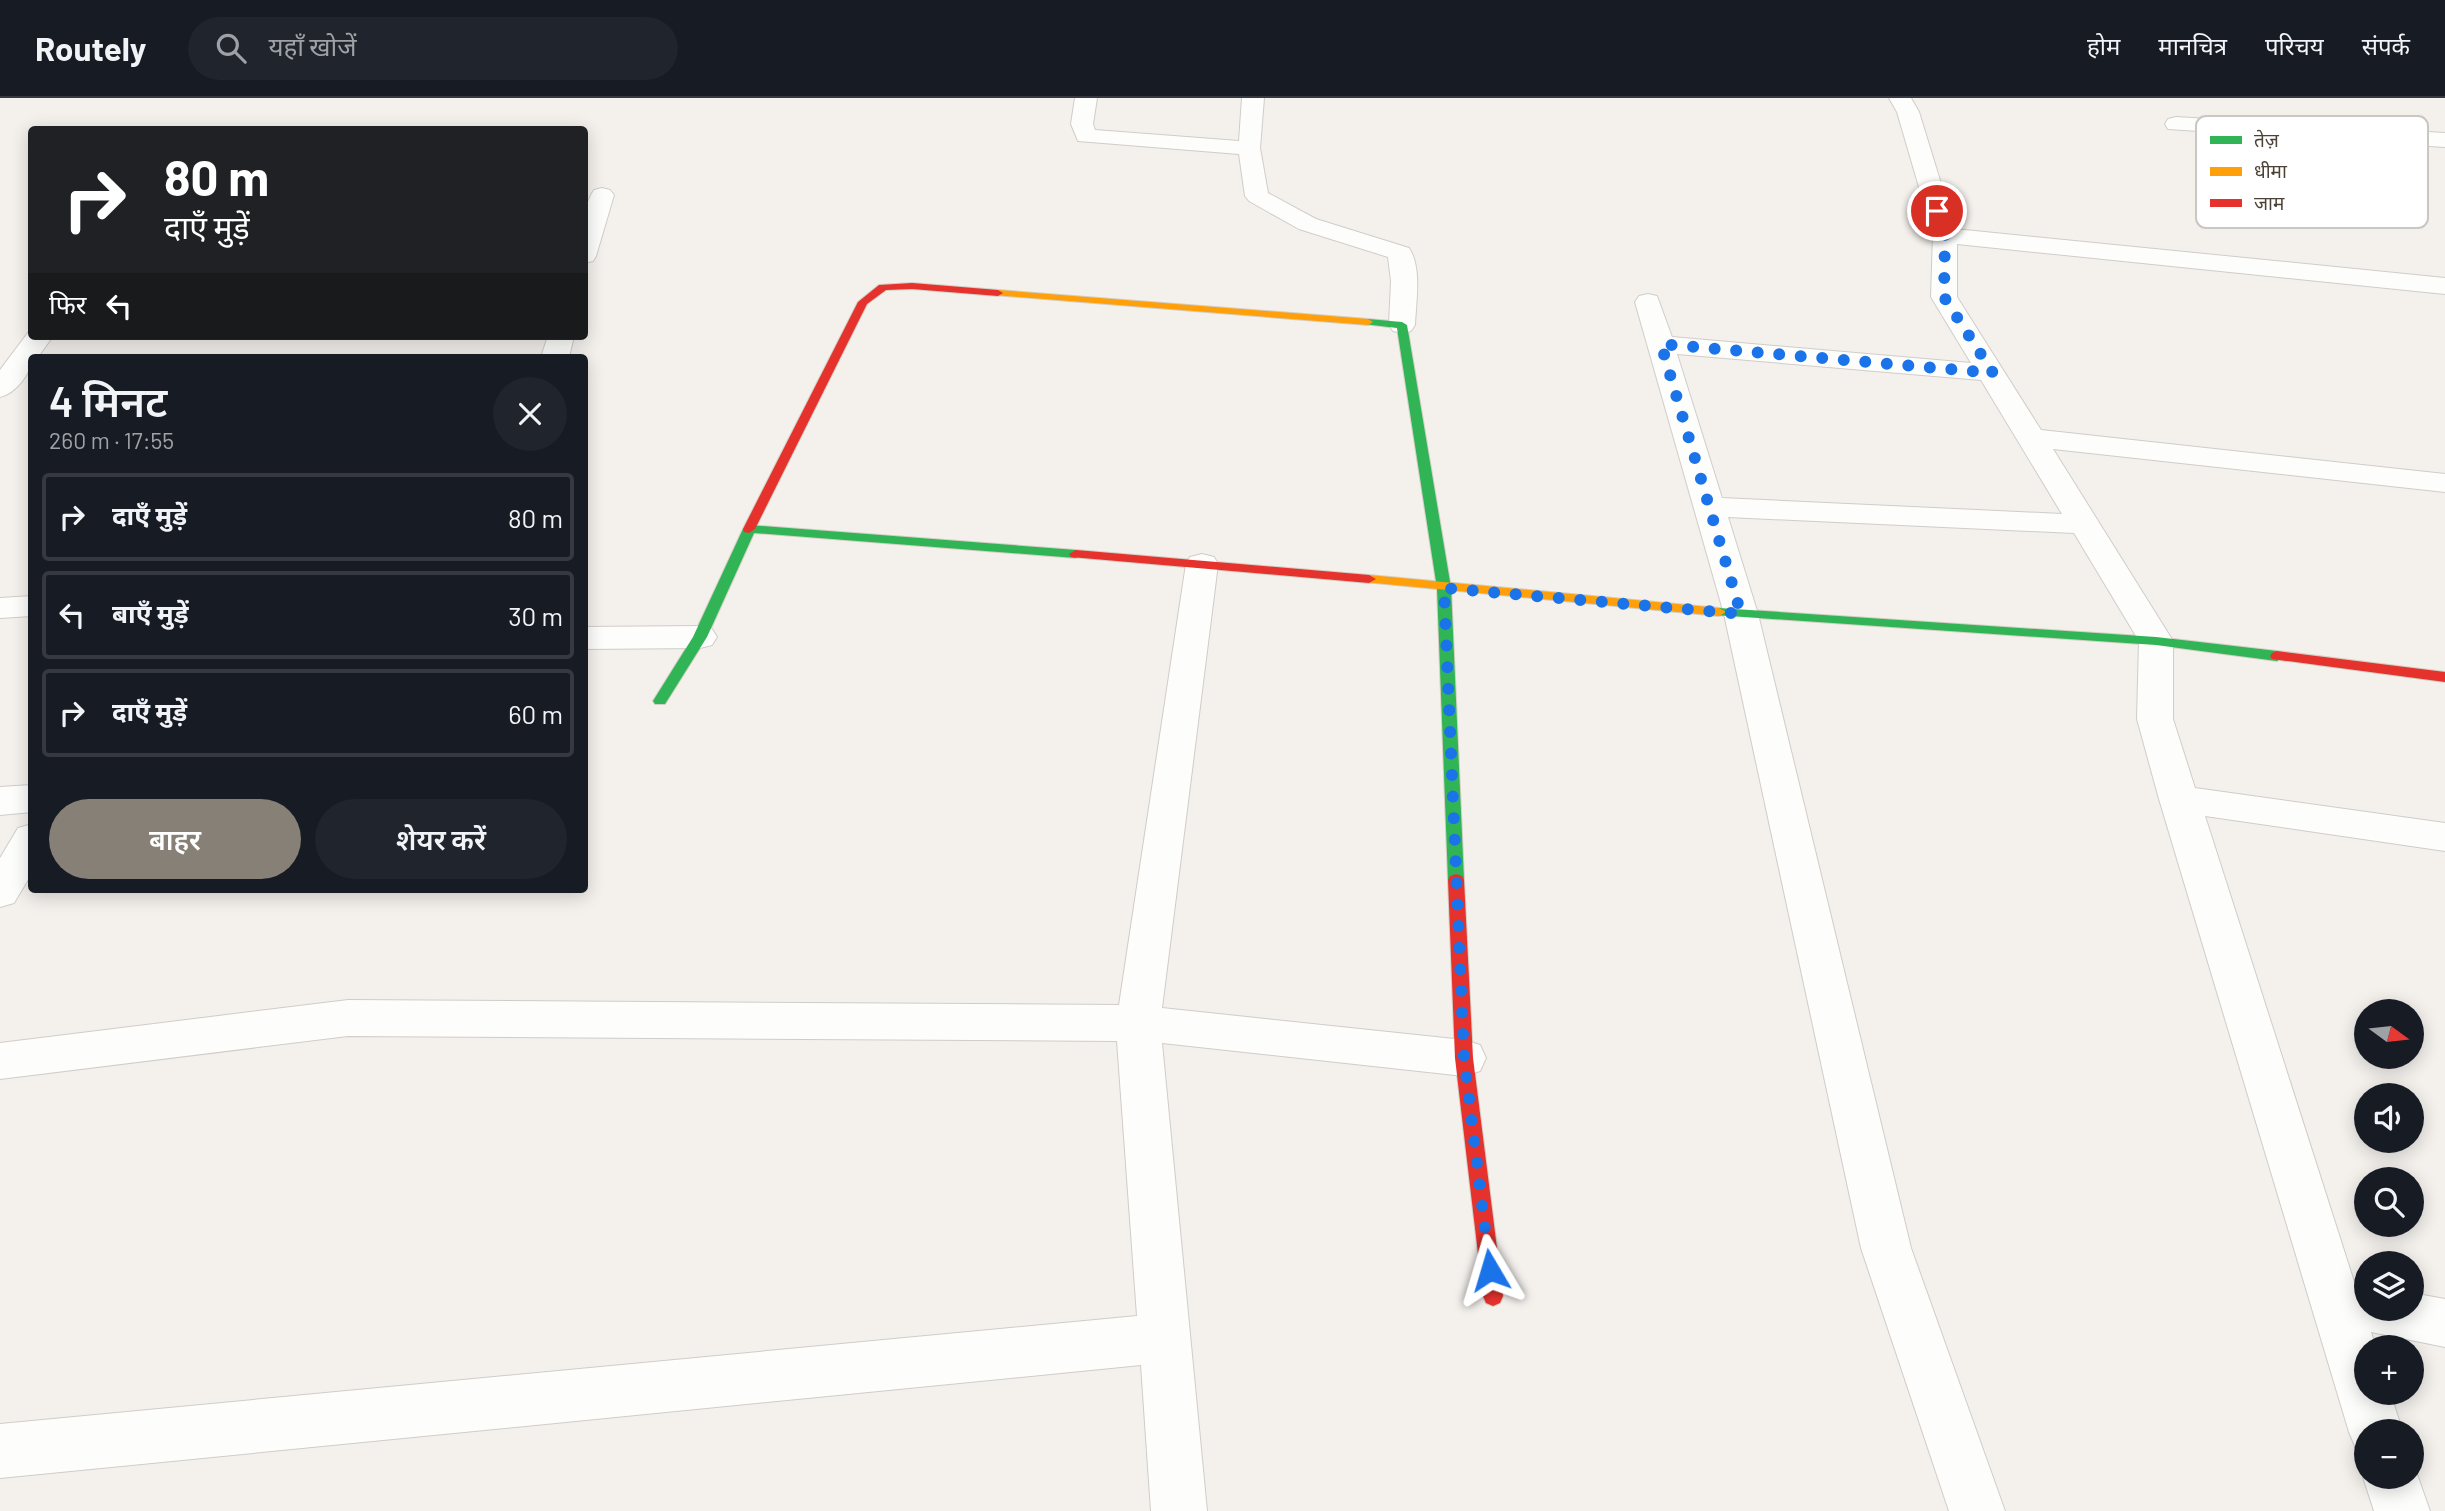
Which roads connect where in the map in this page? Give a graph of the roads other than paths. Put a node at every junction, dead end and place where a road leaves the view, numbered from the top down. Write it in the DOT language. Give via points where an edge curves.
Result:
graph roads {
  1 [pos="1086,98"];
  2 [pos="1252,98"];
  3 [pos="1900,98"];
  4 [pos="2176,124"];
  5 [pos="2196,125"];
  6 [pos="1249,148"];
  7 [pos="602,195"];
  8 [pos="1945,235"];
  9 [pos="588,242"];
  10 [pos="2445,286"];
  11 [pos="1648,303"];
  12 [pos="1402,325"];
  13 [pos="37,340"];
  14 [pos="1661,344"];
  15 [pos="1993,373"];
  16 [pos="0,389"];
  17 [pos="2032,438"];
  18 [pos="2445,483"];
  19 [pos="1709,507"];
  20 [pos="2084,524"];
  21 [pos="749,529"];
  22 [pos="1202,564"];
  23 [pos="1444,588"];
  24 [pos="28,606"];
  25 [pos="0,608"];
  26 [pos="1741,614"];
  27 [pos="700,637"];
  28 [pos="588,638"];
  29 [pos="2156,641"];
  30 [pos="2445,677"];
  31 [pos="660,701"];
  32 [pos="28,798"];
  33 [pos="2178,799"];
  34 [pos="0,801"];
  35 [pos="2445,837"];
  36 [pos="28,845"];
  37 [pos="0,892"];
  38 [pos="1138,1023"];
  39 [pos="1464,1058"];
  40 [pos="0,1061"];
  41 [pos="2354,1295"];
  42 [pos="1493,1296"];
  43 [pos="2424,1319"];
  44 [pos="2360,1321"];
  45 [pos="2445,1323"];
  46 [pos="1166,1338"];
  47 [pos="2374,1419"];
  48 [pos="0,1451"];
  49 [pos="2395,1489"];
  50 [pos="1179,1511"];
  51 [pos="1977,1511"];
  52 [pos="2402,1511"];
  1 -- 6 [label="street" via="1082,124 1086,136"];
  2 -- 6 [label="street"];
  3 -- 8 [label="street"];
  4 -- 5 [label="street"];
  6 -- 12 [label="street" via="1257,196 1279,213 1400,253 1405,281"];
  7 -- 9 [label="street"];
  8 -- 10 [label="street"];
  8 -- 15 [label="street" via="1944,297"];
  11 -- 14 [label="street"];
  12 -- 21 [label="street" via="883,286 863,302"];
  12 -- 23 [label="street"];
  13 -- 16 [label="street"];
  14 -- 15 [label="street"];
  14 -- 19 [label="street"];
  15 -- 17 [label="street"];
  17 -- 18 [label="street"];
  17 -- 20 [label="street"];
  19 -- 20 [label="street"];
  19 -- 26 [label="street"];
  20 -- 29 [label="street"];
  21 -- 22 [label="street"];
  21 -- 27 [label="street"];
  22 -- 23 [label="street"];
  22 -- 38 [label="street"];
  23 -- 26 [label="street"];
  23 -- 39 [label="street"];
  24 -- 25 [label="street"];
  26 -- 29 [label="street"];
  26 -- 51 [label="street" via="1886,1248"];
  27 -- 28 [label="street"];
  27 -- 31 [label="street"];
  29 -- 30 [label="street"];
  29 -- 33 [label="street" via="2155,719"];
  32 -- 34 [label="street"];
  33 -- 35 [label="street"];
  33 -- 41 [label="street"];
  36 -- 37 [label="street"];
  38 -- 39 [label="street"];
  38 -- 40 [label="street" via="348,1018"];
  38 -- 46 [label="street"];
  39 -- 42 [label="street"];
  43 -- 45 [label="street"];
  44 -- 47 [label="street"];
  46 -- 48 [label="street"];
  46 -- 50 [label="street"];
  49 -- 52 [label="street"];
}
